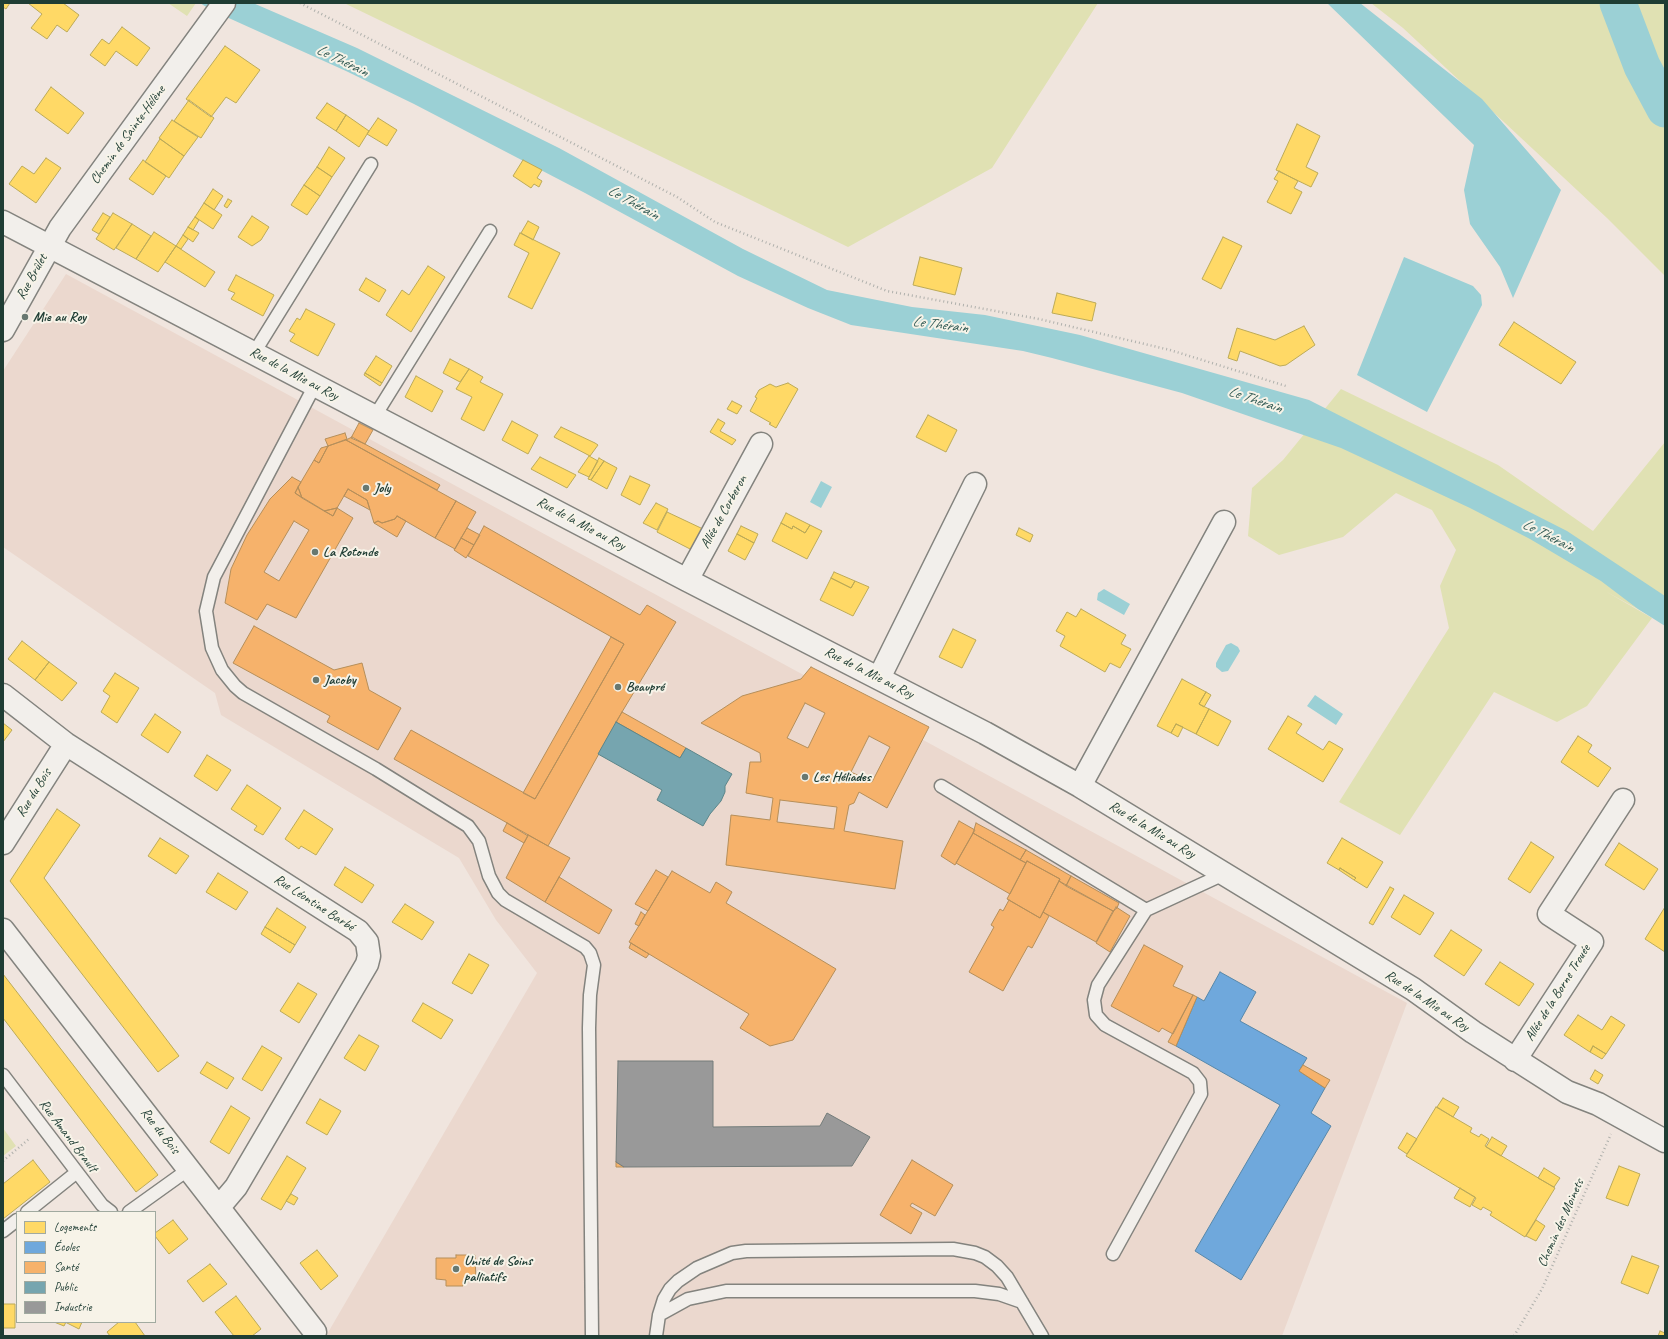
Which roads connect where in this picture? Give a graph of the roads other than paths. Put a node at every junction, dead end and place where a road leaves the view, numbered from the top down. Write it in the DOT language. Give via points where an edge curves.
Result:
graph roads {
  1 [pos="224,3"];
  2 [pos="371,164"];
  3 [pos="3,222"];
  4 [pos="490,231"];
  5 [pos="49,246"];
  6 [pos="3,330"];
  7 [pos="254,353"];
  8 [pos="315,385"];
  9 [pos="375,416"];
  10 [pos="761,444"];
  11 [pos="975,484"];
  12 [pos="1224,522"];
  13 [pos="687,580"];
  14 [pos="879,678"];
  15 [pos="3,695"];
  16 [pos="66,744"];
  17 [pos="941,786"];
  18 [pos="1080,786"];
  19 [pos="1623,800"];
  20 [pos="3,843"];
  21 [pos="1224,874"];
  22 [pos="1146,910"];
  23 [pos="3,930"];
  24 [pos="1515,1060"];
  25 [pos="3,1075"];
  26 [pos="1665,1141"];
  27 [pos="189,1169"];
  28 [pos="77,1172"];
  29 [pos="217,1206"];
  30 [pos="28,1211"];
  31 [pos="110,1211"];
  32 [pos="130,1211"];
  33 [pos="16,1221"];
  34 [pos="3,1231"];
  35 [pos="1113,1254"];
  36 [pos="1022,1302"];
  37 [pos="659,1315"];
  38 [pos="315,1332"];
  39 [pos="592,1336"];
  40 [pos="656,1336"];
  41 [pos="1042,1336"];
  1 -- 5 [label="street, Chemin de Sainte-Hélène"];
  2 -- 7 [label="lane"];
  3 -- 5 [label="street, Rue de la Mie au Roy"];
  4 -- 9 [label="lane"];
  5 -- 6 [label="street, Rue Brûlet"];
  5 -- 7 [label="street, Rue de la Mie au Roy"];
  7 -- 8 [label="street, Rue de la Mie au Roy"];
  8 -- 9 [label="street, Rue de la Mie au Roy"];
  8 -- 39 [label="lane" via="214,577 206,611 212,648 222,670 243,693 376,769 468,826 480,841 489,876 498,894 585,947 590,953 594,965 589,1028"];
  9 -- 13 [label="street, Rue de la Mie au Roy"];
  10 -- 13 [label="street, Allée de Corberon"];
  11 -- 14 [label="street"];
  12 -- 18 [label="street"];
  13 -- 14 [label="street, Rue de la Mie au Roy"];
  14 -- 18 [label="street, Rue de la Mie au Roy"];
  15 -- 16 [label="street, Rue Léontine Barbé"];
  16 -- 20 [label="street, Rue du Bois"];
  16 -- 29 [label="street, Rue Léontine Barbé" via="358,931 367,942 367,964 236,1187"];
  17 -- 22 [label="lane"];
  18 -- 21 [label="street, Rue de la Mie au Roy"];
  19 -- 24 [label="street, Allée de la Borne Trouée" via="1549,914 1592,942"];
  21 -- 22 [label="lane"];
  21 -- 24 [label="street, Rue de la Mie au Roy" via="1413,988"];
  22 -- 35 [label="lane" via="1098,985 1094,1000 1096,1015 1105,1025 1193,1073 1200,1082 1201,1094"];
  23 -- 27 [label="street, Rue du Bois"];
  24 -- 26 [label="street, Rue de la Mie au Roy" via="1567,1092 1598,1104"];
  25 -- 28 [label="lane, Rue Amand Brault"];
  27 -- 29 [label="street, Rue du Bois"];
  27 -- 32 [label="lane"];
  28 -- 30 [label="lane"];
  28 -- 31 [label="lane, Rue Amand Brault" via="102,1205"];
  29 -- 38 [label="street, Rue du Bois"];
  33 -- 34 [label="lane"];
  36 -- 37 [label="lane" via="999,1294 975,1291 726,1291 688,1299"];
  36 -- 37 [label="lane" via="997,1266 985,1257 965,1250 746,1251 721,1257 687,1274 670,1289"];
  36 -- 41 [label="lane"];
  37 -- 40 [label="lane"];
}
